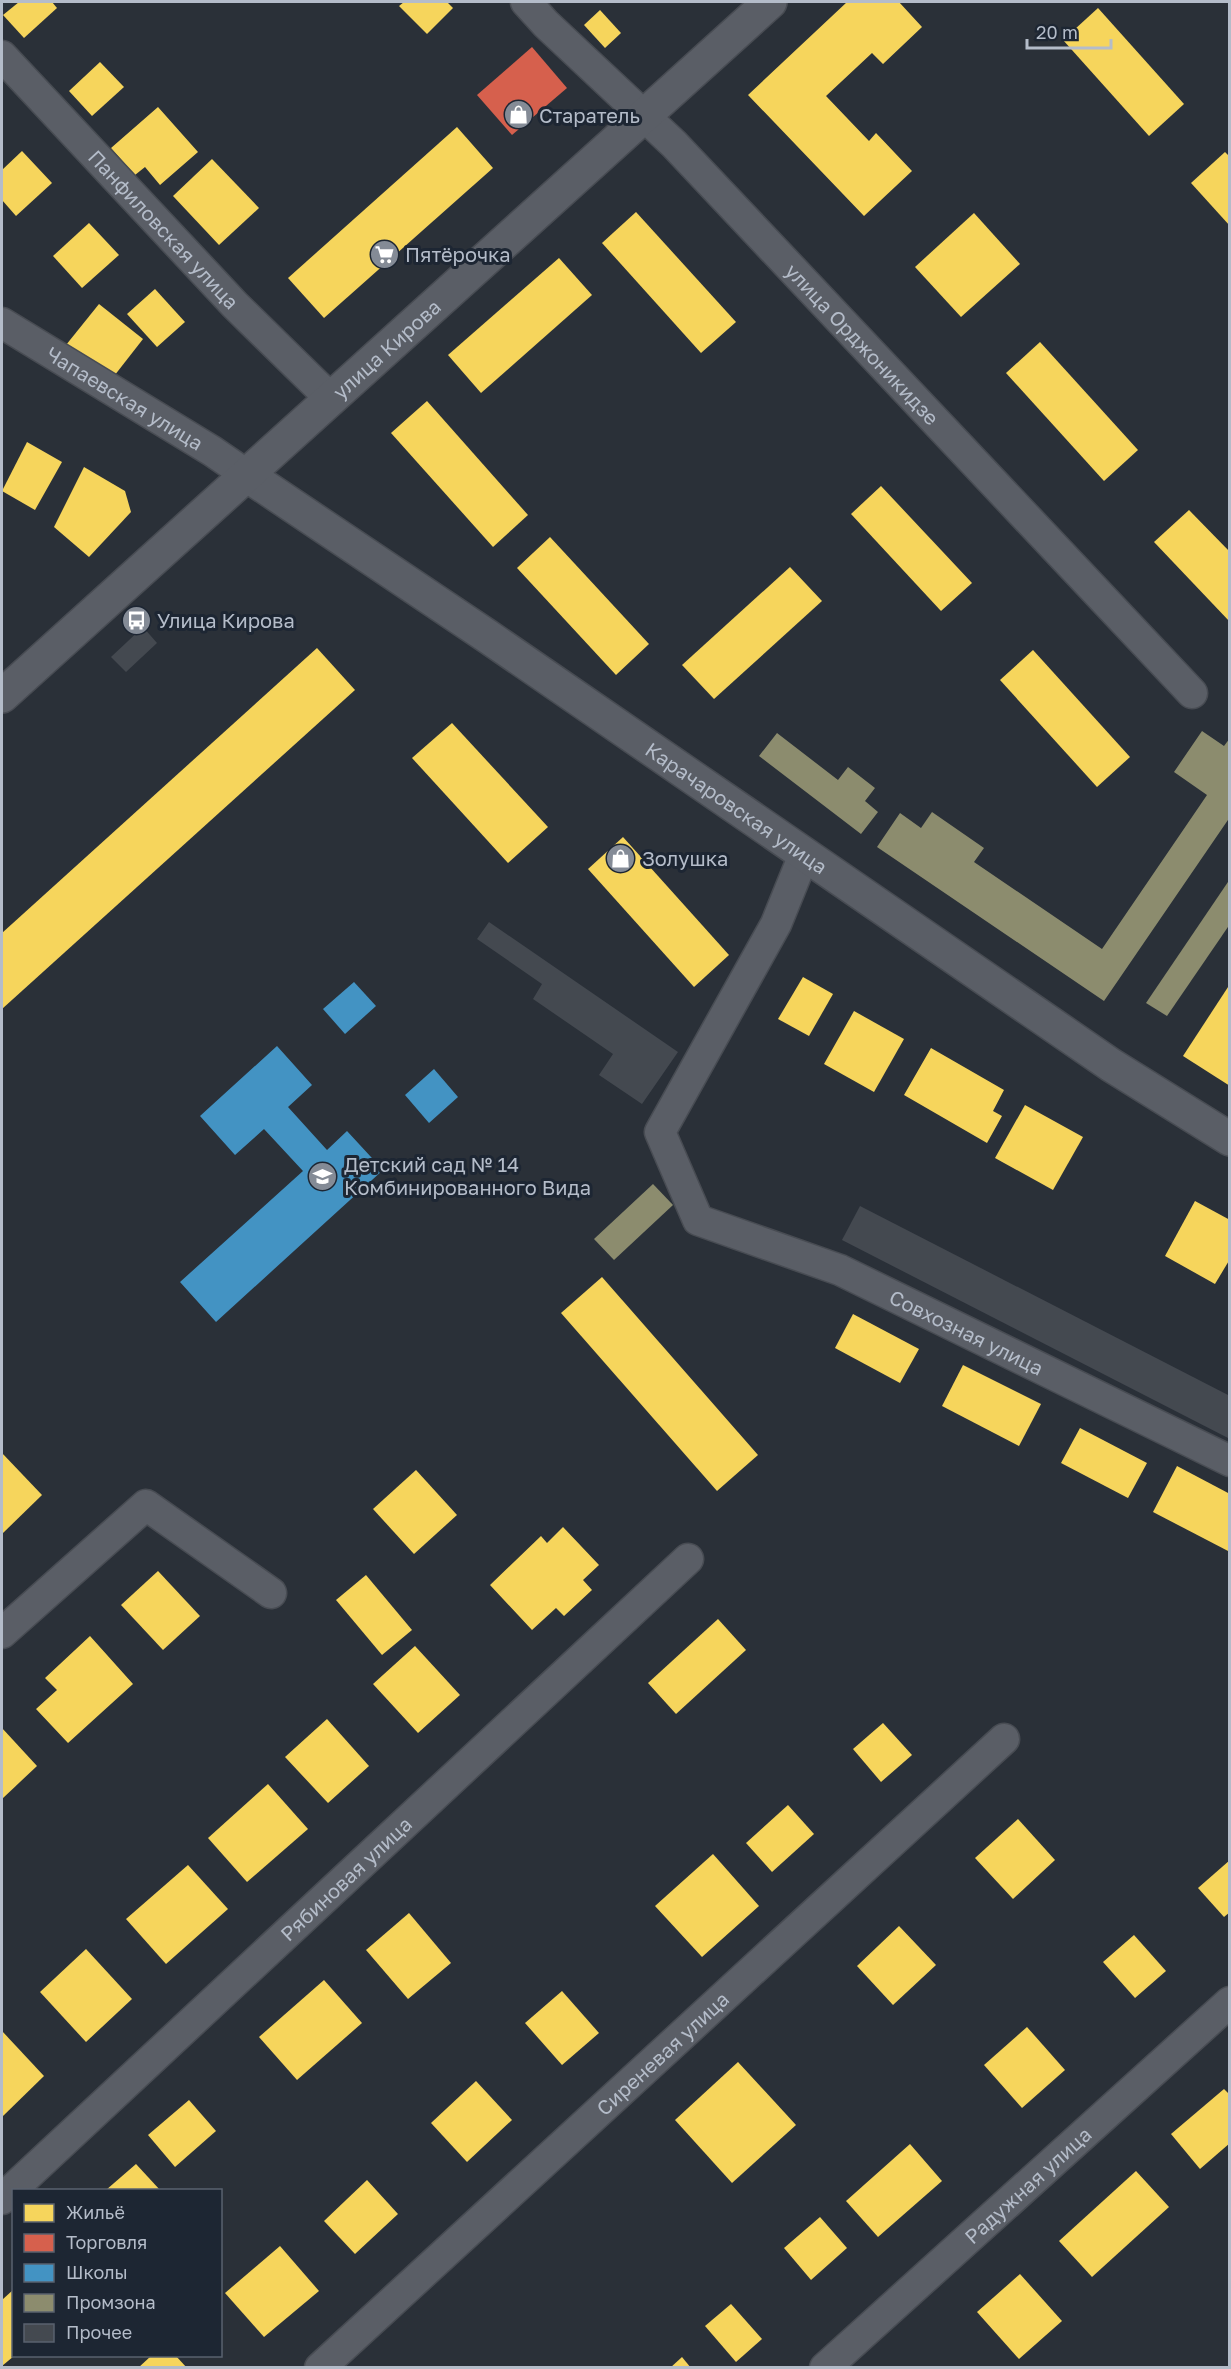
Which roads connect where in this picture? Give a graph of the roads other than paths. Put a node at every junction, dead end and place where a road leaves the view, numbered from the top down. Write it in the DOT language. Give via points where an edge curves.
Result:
graph roads {
  1 [pos="526,2"];
  2 [pos="770,2"];
  3 [pos="2,56"];
  4 [pos="644,116"];
  5 [pos="2,323"];
  6 [pos="331,399"];
  7 [pos="247,475"];
  8 [pos="1192,693"];
  9 [pos="2,696"];
  10 [pos="804,855"];
  11 [pos="1230,1139"];
  12 [pos="1230,1461"];
  13 [pos="688,1559"];
  14 [pos="272,1593"];
  15 [pos="2,1633"];
  16 [pos="1005,1739"];
  17 [pos="1230,2002"];
  18 [pos="13,2189"];
  19 [pos="320,2367"];
  20 [pos="825,2367"];
  1 -- 4 [label="street, улица Орджоникидзе"];
  2 -- 4 [label="street, улица Кирова"];
  3 -- 6 [label="street, Панфиловская улица" via="235,304"];
  4 -- 6 [label="street, улица Кирова"];
  4 -- 8 [label="street, улица Орджоникидзе" via="699,169"];
  5 -- 7 [label="street, Чапаевская улица"];
  6 -- 7 [label="street, улица Кирова"];
  7 -- 9 [label="street, улица Кирова"];
  7 -- 10 [label="street, Карачаровская улица"];
  10 -- 11 [label="street, Карачаровская улица" via="1111,1065"];
  10 -- 12 [label="street, Совхозная улица" via="776,924 660,1132 698,1220 840,1270"];
  13 -- 18 [label="street, Рябиновая улица"];
  14 -- 15 [label="street" via="146,1505"];
  16 -- 19 [label="street, Сиреневая улица"];
  17 -- 20 [label="street, Радужная улица"];
}
